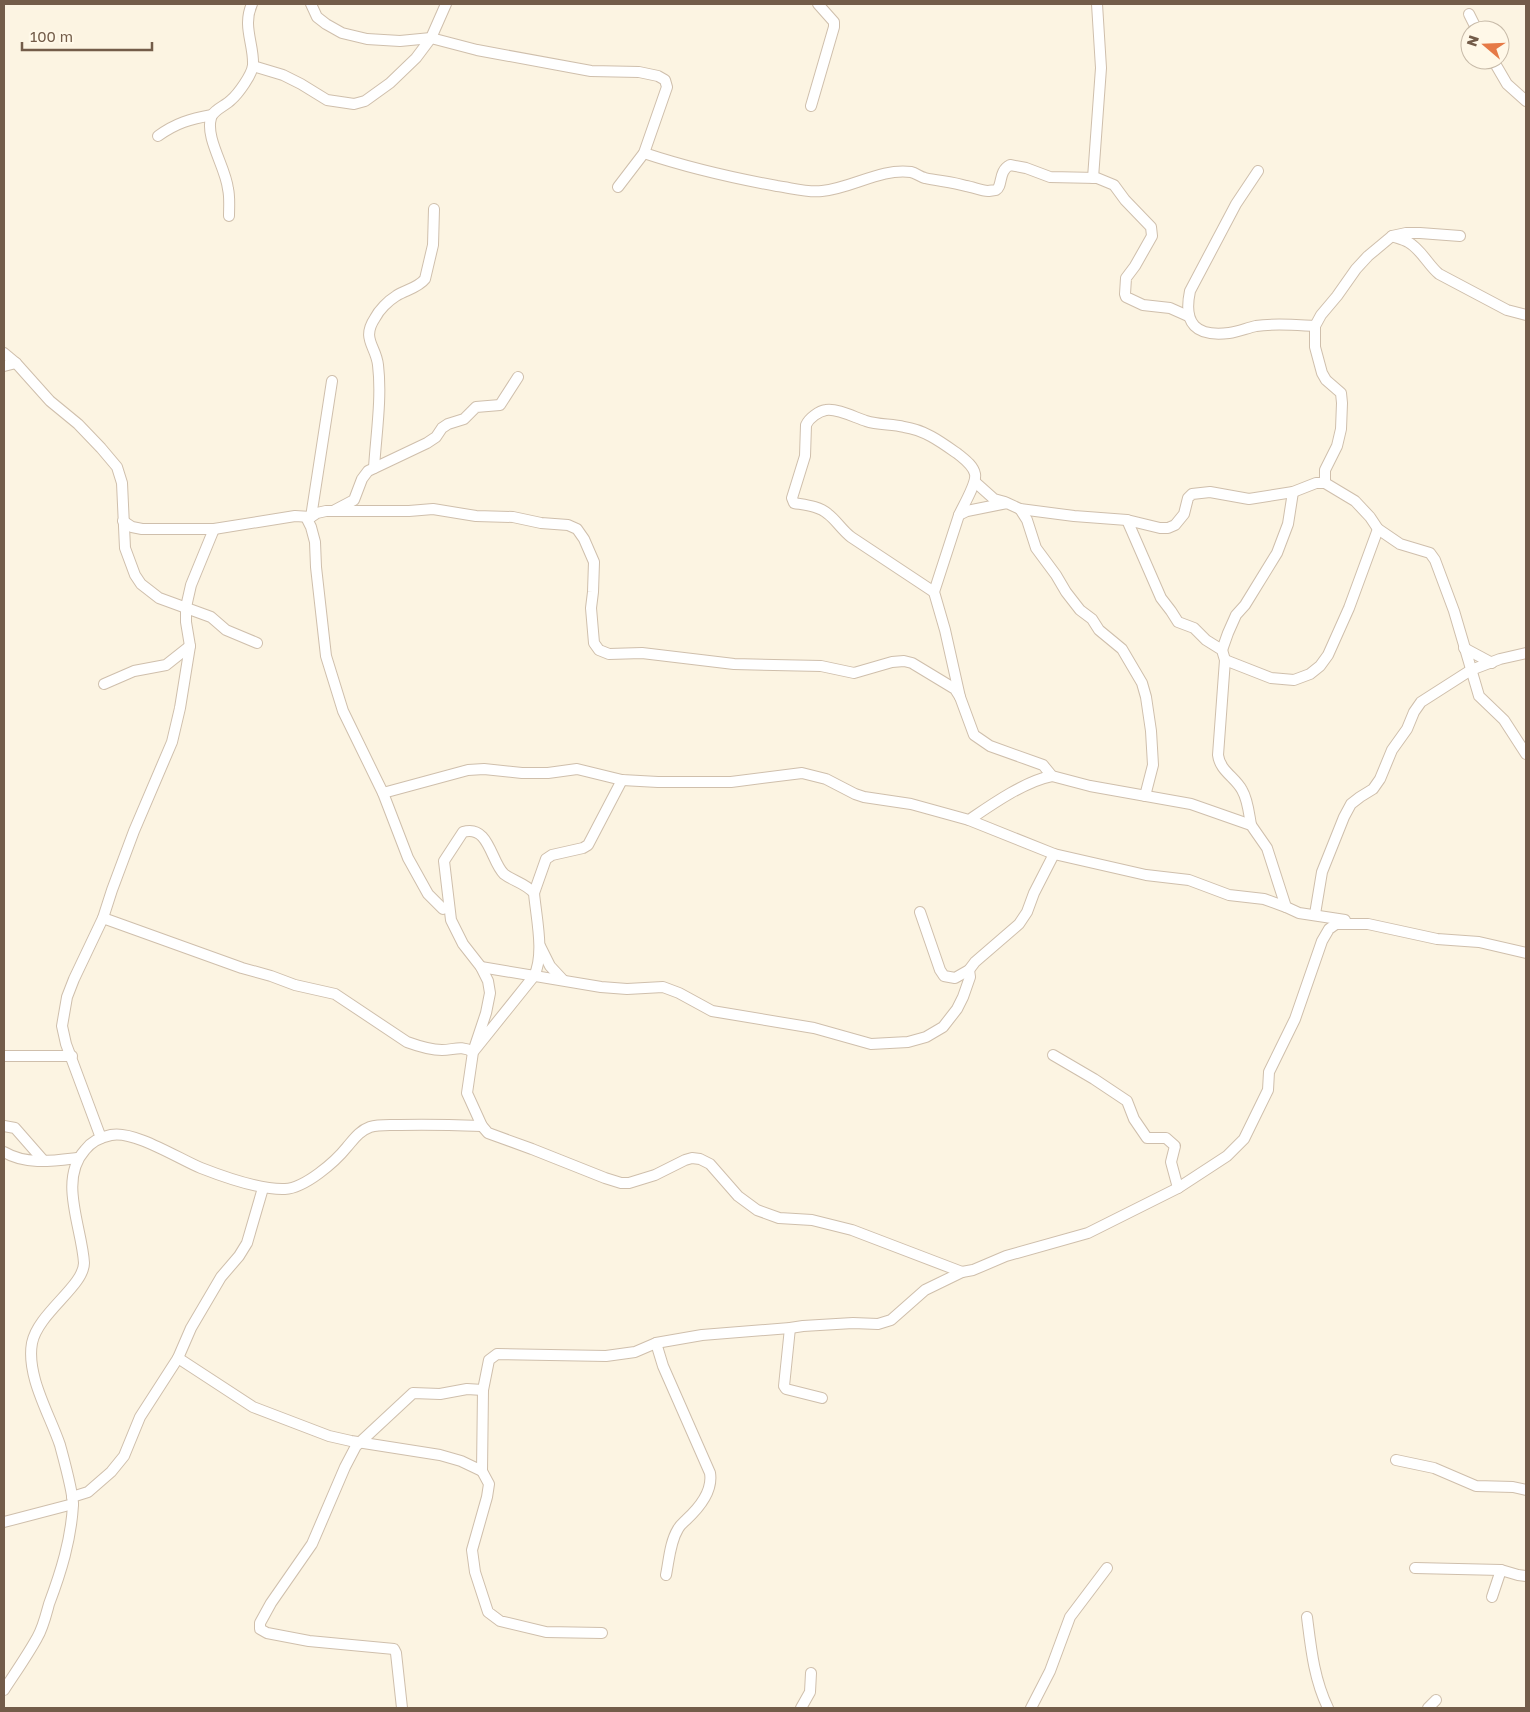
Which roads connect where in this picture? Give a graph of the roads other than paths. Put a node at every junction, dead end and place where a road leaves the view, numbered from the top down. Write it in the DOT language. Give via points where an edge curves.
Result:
graph roads {
  1 [pos="252,4"];
  2 [pos="311,4"];
  3 [pos="446,4"];
  4 [pos="818,4"];
  5 [pos="1097,4"];
  6 [pos="1469,14"];
  7 [pos="1472,20"];
  8 [pos="432,38"];
  9 [pos="253,66"];
  10 [pos="1498,70"];
  11 [pos="1526,101"];
  12 [pos="811,106"];
  13 [pos="212,115"];
  14 [pos="158,136"];
  15 [pos="644,153"];
  16 [pos="1258,171"];
  17 [pos="1093,178"];
  18 [pos="618,187"];
  19 [pos="434,209"];
  20 [pos="229,216"];
  21 [pos="1392,236"];
  22 [pos="1460,236"];
  23 [pos="1526,315"];
  24 [pos="1188,316"];
  25 [pos="1314,326"];
  26 [pos="4,353"];
  27 [pos="16,363"];
  28 [pos="4,366"];
  29 [pos="518,376"];
  30 [pos="332,381"];
  31 [pos="374,468"];
  32 [pos="975,482"];
  33 [pos="1325,483"];
  34 [pos="1293,492"];
  35 [pos="1007,503"];
  36 [pos="1020,509"];
  37 [pos="334,511"];
  38 [pos="959,515"];
  39 [pos="308,517"];
  40 [pos="1127,520"];
  41 [pos="123,521"];
  42 [pos="214,528"];
  43 [pos="1378,529"];
  44 [pos="934,592"];
  45 [pos="186,607"];
  46 [pos="257,643"];
  47 [pos="190,646"];
  48 [pos="1464,648"];
  49 [pos="1526,653"];
  50 [pos="1224,655"];
  51 [pos="1492,663"];
  52 [pos="1471,670"];
  53 [pos="104,684"];
  54 [pos="960,698"];
  55 [pos="1526,754"];
  56 [pos="1052,776"];
  57 [pos="622,780"];
  58 [pos="384,793"];
  59 [pos="1145,796"];
  60 [pos="968,820"];
  61 [pos="1251,825"];
  62 [pos="1054,854"];
  63 [pos="534,892"];
  64 [pos="1286,907"];
  65 [pos="443,910"];
  66 [pos="920,912"];
  67 [pos="1315,914"];
  68 [pos="103,918"];
  69 [pos="1354,923"];
  70 [pos="539,945"];
  71 [pos="1526,953"];
  72 [pos="481,966"];
  73 [pos="969,970"];
  74 [pos="534,976"];
  75 [pos="563,980"];
  76 [pos="473,1052"];
  77 [pos="1053,1055"];
  78 [pos="4,1056"];
  79 [pos="72,1056"];
  80 [pos="4,1126"];
  81 [pos="482,1126"];
  82 [pos="101,1138"];
  83 [pos="4,1152"];
  84 [pos="77,1158"];
  85 [pos="43,1160"];
  86 [pos="263,1188"];
  87 [pos="1178,1188"];
  88 [pos="962,1272"];
  89 [pos="790,1328"];
  90 [pos="656,1343"];
  91 [pos="178,1358"];
  92 [pos="482,1390"];
  93 [pos="822,1398"];
  94 [pos="361,1442"];
  95 [pos="1396,1460"];
  96 [pos="482,1471"];
  97 [pos="1526,1490"];
  98 [pos="72,1500"];
  99 [pos="4,1522"];
  100 [pos="1107,1568"];
  101 [pos="1415,1568"];
  102 [pos="1501,1570"];
  103 [pos="666,1575"];
  104 [pos="1526,1576"];
  105 [pos="1492,1597"];
  106 [pos="1307,1617"];
  107 [pos="602,1633"];
  108 [pos="811,1673"];
  109 [pos="4,1690"];
  110 [pos="1436,1700"];
  111 [pos="402,1708"];
  112 [pos="801,1708"];
  113 [pos="1031,1708"];
  114 [pos="1328,1708"];
  115 [pos="1428,1708"];
  1 -- 9 [label="street" via="248,18"];
  2 -- 8 [label="street" via="317,17 342,33 392,41"];
  3 -- 8 [label="street"];
  4 -- 12 [label="street" via="834,22 834,27"];
  5 -- 17 [label="street" via="1101,68"];
  6 -- 7 [label="street"];
  8 -- 9 [label="street" via="390,83 365,101 354,104 328,100 283,75"];
  8 -- 15 [label="street" via="477,50 591,71 639,72 658,76 665,80 667,87"];
  9 -- 13 [label="street" via="240,90"];
  10 -- 11 [label="street" via="1507,84"];
  13 -- 14 [label="street" via="191,118"];
  13 -- 20 [label="street" via="211,133 228,187"];
  15 -- 17 [label="street" via="754,182 803,190 840,188 870,176 913,172 922,178 988,192 998,188 1002,172 1010,165 1050,177"];
  15 -- 18 [label="street"];
  16 -- 24 [label="street" via="1236,204 1190,291"];
  17 -- 24 [label="street" via="1114,185 1151,227 1152,236 1126,278 1126,297 1143,305 1170,308"];
  19 -- 31 [label="street" via="433,245 426,279 396,296 374,318 370,328 370,345 378,363"];
  21 -- 22 [label="street" via="1406,233"];
  21 -- 23 [label="street" via="1408,242 1439,274 1507,310"];
  21 -- 25 [label="street" via="1368,256"];
  24 -- 25 [label="street" via="1198,330 1207,333 1229,333 1272,324"];
  25 -- 33 [label="street" via="1315,347 1322,373 1340,394 1342,403 1337,446 1325,470"];
  26 -- 27 [label="street"];
  27 -- 28 [label="street"];
  27 -- 41 [label="street" via="117,467 122,483"];
  29 -- 31 [label="street" via="500,405 476,407 464,419 442,428 427,443"];
  30 -- 39 [label="street"];
  31 -- 37 [label="street" via="362,479 354,500"];
  32 -- 35 [label="street" via="994,499"];
  32 -- 38 [label="street"];
  32 -- 44 [label="street" via="976,475 966,460 921,431 869,422 828,409 819,412 806,425 804,456 792,498 794,503 816,507 829,514 846,533"];
  33 -- 34 [label="street"];
  33 -- 43 [label="street" via="1355,501"];
  34 -- 40 [label="street" via="1249,499 1210,492 1192,494 1184,514 1168,528"];
  34 -- 50 [label="street" via="1288,524 1277,553 1236,615"];
  35 -- 36 [label="street"];
  35 -- 38 [label="street"];
  36 -- 40 [label="street"];
  36 -- 59 [label="street" via="1036,548 1066,592 1099,630 1122,649 1142,683 1151,731 1153,765"];
  37 -- 39 [label="street"];
  37 -- 54 [label="street" via="433,509 476,516 513,517 577,529 594,562 591,608 594,643 599,650 609,654 642,653 734,664 821,666 854,673 904,661 955,690"];
  38 -- 44 [label="street"];
  39 -- 42 [label="street" via="295,516"];
  39 -- 58 [label="street" via="315,542 326,656 343,711"];
  40 -- 50 [label="street" via="1161,598 1178,622 1194,628"];
  41 -- 42 [label="street" via="142,529"];
  41 -- 45 [label="street" via="125,548 141,584 159,598"];
  42 -- 45 [label="street"];
  43 -- 48 [label="street" via="1400,544 1430,553 1454,611"];
  43 -- 50 [label="street" via="1350,608 1328,655 1310,674 1294,680 1271,678"];
  44 -- 54 [label="street"];
  45 -- 46 [label="street"];
  45 -- 47 [label="street"];
  47 -- 53 [label="street" via="166,665 134,671"];
  47 -- 68 [label="street" via="172,742 134,831"];
  48 -- 51 [label="street"];
  48 -- 52 [label="street"];
  49 -- 51 [label="street"];
  50 -- 61 [label="street" via="1219,762 1242,790"];
  51 -- 52 [label="street"];
  52 -- 55 [label="street" via="1478,696 1504,720"];
  52 -- 67 [label="street" via="1421,702 1392,750 1380,779 1351,804 1322,872"];
  54 -- 56 [label="street" via="974,735 990,746 1043,765"];
  56 -- 59 [label="street"];
  56 -- 60 [label="street" via="1001,799"];
  57 -- 58 [label="street" via="577,769 548,772 484,769 468,770"];
  57 -- 60 [label="street" via="731,782 802,773 826,778 864,797 911,804"];
  57 -- 63 [label="street" via="588,845 546,859"];
  58 -- 65 [label="street" via="408,858 428,894"];
  59 -- 61 [label="street" via="1191,804"];
  60 -- 62 [label="street"];
  61 -- 64 [label="street" via="1268,848"];
  62 -- 64 [label="street" via="1146,875 1189,880 1229,895"];
  62 -- 73 [label="street" via="1019,924"];
  63 -- 70 [label="street"];
  63 -- 72 [label="street" via="503,873 490,848 478,834 468,830 463,832 444,861 449,908 463,944"];
  64 -- 67 [label="street" via="1299,913"];
  66 -- 73 [label="street" via="944,976 955,978"];
  67 -- 69 [label="street"];
  68 -- 76 [label="street" via="242,968 336,994 407,1042 427,1049 465,1048"];
  68 -- 79 [label="street" via="67,997 62,1026"];
  69 -- 71 [label="street" via="1437,939 1479,942"];
  69 -- 87 [label="street" via="1336,924 1322,941 1295,1019 1269,1072 1268,1090 1244,1140 1227,1156"];
  70 -- 74 [label="street" via="539,967"];
  70 -- 75 [label="street" via="550,966"];
  72 -- 74 [label="street"];
  72 -- 76 [label="street" via="490,993"];
  73 -- 75 [label="street" via="970,977 963,996 943,1027 908,1042 871,1044 814,1028 712,1011 663,986 627,989"];
  74 -- 75 [label="street"];
  74 -- 76 [label="street"];
  76 -- 81 [label="street" via="467,1093"];
  77 -- 87 [label="street" via="1126,1101 1147,1138 1166,1138 1175,1146 1172,1162"];
  78 -- 79 [label="street"];
  79 -- 82 [label="street"];
  80 -- 85 [label="street" via="15,1128"];
  81 -- 86 [label="street" via="378,1125 354,1137 341,1153 304,1183 286,1189"];
  81 -- 88 [label="street" via="488,1133 621,1182 629,1183 655,1175 685,1160 700,1159 710,1164 738,1196 757,1210 778,1218 812,1220 852,1230"];
  82 -- 84 [label="street"];
  82 -- 86 [label="street" via="113,1134 126,1135 202,1168"];
  83 -- 85 [label="street" via="28,1161"];
  84 -- 85 [label="street"];
  84 -- 98 [label="street" via="73,1173 73,1202 84,1265 79,1278 37,1329 31,1362 60,1446"];
  86 -- 91 [label="street" via="247,1243 221,1277 191,1328"];
  87 -- 88 [label="street" via="1088,1233"];
  88 -- 89 [label="street" via="926,1290 891,1320 878,1324"];
  89 -- 90 [label="street" via="702,1334"];
  89 -- 93 [label="street" via="784,1386 786,1390"];
  90 -- 92 [label="street" via="635,1352 606,1356 497,1354 489,1360"];
  90 -- 103 [label="street" via="712,1482 709,1491 675,1535"];
  91 -- 94 [label="street" via="253,1407 329,1436"];
  91 -- 98 [label="street" via="140,1417 124,1456 88,1492"];
  92 -- 94 [label="street" via="413,1393"];
  92 -- 96 [label="street"];
  94 -- 96 [label="street" via="440,1455"];
  94 -- 111 [label="street" via="345,1467 312,1544 271,1603 260,1629 309,1641 394,1649"];
  95 -- 97 [label="street" via="1434,1468 1476,1486"];
  96 -- 107 [label="street" via="489,1484 472,1550 474,1572 488,1612 500,1621 546,1632"];
  98 -- 99 [label="street"];
  98 -- 109 [label="street" via="64,1562 38,1636"];
  100 -- 113 [label="street" via="1070,1617 1050,1671"];
  101 -- 102 [label="street"];
  102 -- 104 [label="street"];
  102 -- 105 [label="street"];
  106 -- 114 [label="street" via="1314,1669"];
  108 -- 112 [label="street" via="810,1692"];
  110 -- 115 [label="street"];
}
